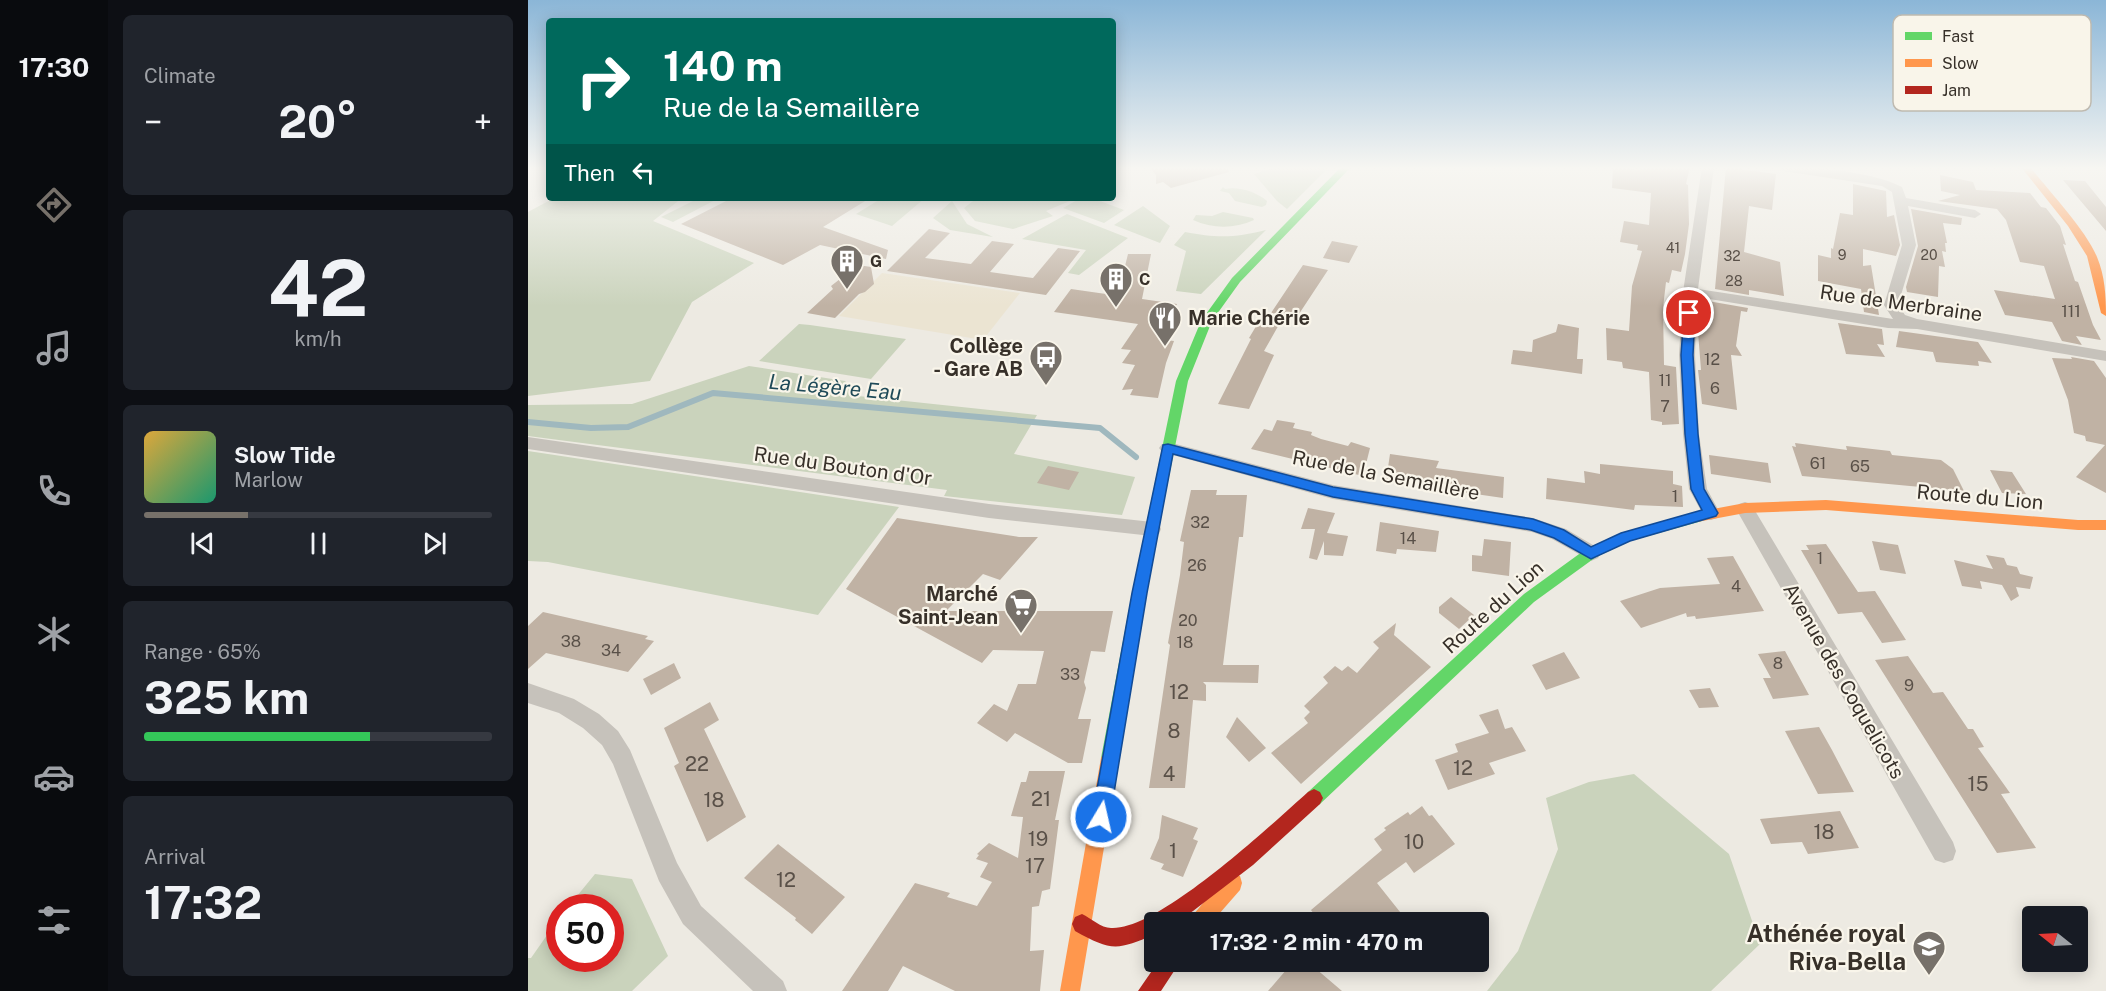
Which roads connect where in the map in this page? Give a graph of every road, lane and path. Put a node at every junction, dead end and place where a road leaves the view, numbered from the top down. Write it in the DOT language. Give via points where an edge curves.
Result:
graph roads {
  1 [pos="1302,213"];
  2 [pos="1701,213"];
  3 [pos="1903,213"];
  4 [pos="1971,213"];
  5 [pos="2062,213"];
  6 [pos="1975,214"];
  7 [pos="2099,257"];
  8 [pos="1690,292"];
  9 [pos="2106,313"];
  10 [pos="1917,324"];
  11 [pos="2106,356"];
  12 [pos="528,443"];
  13 [pos="1168,448"];
  14 [pos="1745,509"];
  15 [pos="1711,513"];
  16 [pos="2106,525"];
  17 [pos="1152,529"];
  18 [pos="1591,553"];
  19 [pos="528,693"];
  20 [pos="1279,830"];
  21 [pos="1944,851"];
  22 [pos="1209,912"];
  23 [pos="1082,924"];
  24 [pos="1162,972"];
  25 [pos="773,991"];
  26 [pos="1070,991"];
  27 [pos="1148,991"];
  1 -- 13 [label="street" via="1236,280 1215,308 1182,381"];
  2 -- 8 [label="street"];
  3 -- 10 [label="street" via="1909,245 1891,305 1900,318"];
  4 -- 6 [label="street"];
  5 -- 7 [label="street"];
  7 -- 9 [label="street"];
  8 -- 10 [label="street, Rue de Merbraine" via="1888,323"];
  8 -- 15 [label="street" via="1687,355 1691,434 1698,489"];
  10 -- 11 [label="street, Rue de Merbraine"];
  12 -- 17 [label="street, Rue du Bouton d'Or" via="989,511"];
  13 -- 17 [label="street"];
  13 -- 18 [label="street, Rue de la Semaillère" via="1333,492 1533,525 1559,534"];
  14 -- 15 [label="street, Route du Lion"];
  14 -- 16 [label="street, Route du Lion" via="1826,505"];
  14 -- 21 [label="street, Avenue des Coquelicots"];
  15 -- 18 [label="street, Route du Lion" via="1626,537"];
  17 -- 23 [label="street"];
  18 -- 20 [label="street, Route du Lion" via="1529,598"];
  19 -- 25 [label="street" via="566,706 591,720 610,738 622,758 668,872 692,915"];
  20 -- 22 [label="street, Route du Lion"];
  20 -- 23 [label="street, Route du Lion" via="1204,893 1127,937 1109,938"];
  23 -- 26 [label="street"];
  24 -- 27 [label="street"];
}
